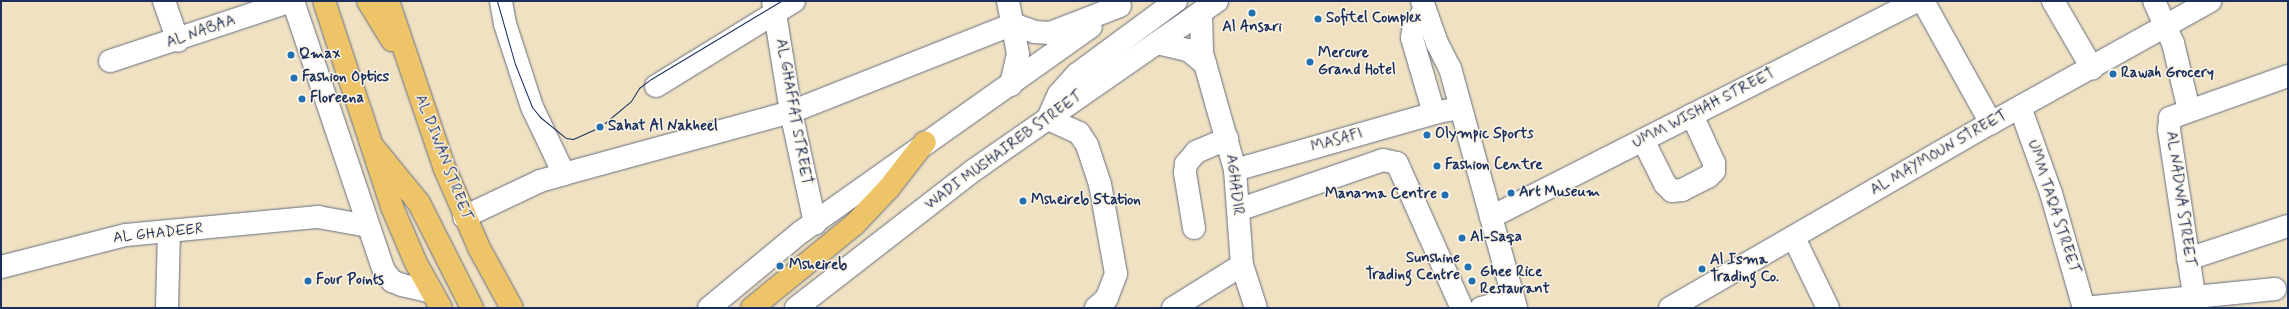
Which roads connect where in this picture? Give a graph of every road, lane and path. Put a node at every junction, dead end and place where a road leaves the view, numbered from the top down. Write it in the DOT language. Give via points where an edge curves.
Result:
graph roads {
  1 [pos="164,1"];
  2 [pos="292,1"];
  3 [pos="324,1"];
  4 [pos="368,1"];
  5 [pos="388,1"];
  6 [pos="501,1"];
  7 [pos="794,1"];
  8 [pos="1008,1"];
  9 [pos="1176,1"];
  10 [pos="1916,1"];
  11 [pos="1923,1"];
  12 [pos="2053,1"];
  13 [pos="2154,1"];
  14 [pos="2210,1"];
  15 [pos="1124,3"];
  16 [pos="1428,4"];
  17 [pos="774,7"];
  18 [pos="1209,7"];
  19 [pos="1013,24"];
  20 [pos="2167,26"];
  21 [pos="178,40"];
  22 [pos="1157,43"];
  23 [pos="110,61"];
  24 [pos="1205,64"];
  25 [pos="2092,68"];
  26 [pos="411,70"];
  27 [pos="2288,76"];
  28 [pos="1011,85"];
  29 [pos="656,86"];
  30 [pos="1458,98"];
  31 [pos="2020,107"];
  32 [pos="2189,110"];
  33 [pos="791,112"];
  34 [pos="1436,112"];
  35 [pos="1692,115"];
  36 [pos="1048,119"];
  37 [pos="1991,123"];
  38 [pos="1644,140"];
  39 [pos="368,141"];
  40 [pos="925,142"];
  41 [pos="1228,143"];
  42 [pos="1235,170"];
  43 [pos="564,174"];
  44 [pos="354,185"];
  45 [pos="1238,210"];
  46 [pos="318,217"];
  47 [pos="464,217"];
  48 [pos="1492,217"];
  49 [pos="815,223"];
  50 [pos="368,226"];
  51 [pos="2288,226"];
  52 [pos="1194,228"];
  53 [pos="169,231"];
  54 [pos="1794,238"];
  55 [pos="2188,259"];
  56 [pos="1242,264"];
  57 [pos="1,267"];
  58 [pos="2276,289"];
  59 [pos="437,300"];
  60 [pos="1706,300"];
  61 [pos="1514,303"];
  62 [pos="2195,303"];
  63 [pos="167,308"];
  64 [pos="472,308"];
  65 [pos="512,308"];
  66 [pos="710,308"];
  67 [pos="752,308"];
  68 [pos="796,308"];
  69 [pos="1096,308"];
  70 [pos="1173,308"];
  71 [pos="1256,308"];
  72 [pos="1462,308"];
  73 [pos="1481,308"];
  74 [pos="1670,308"];
  75 [pos="1828,308"];
  76 [pos="2084,308"];
  1 -- 21 [label="street"];
  2 -- 21 [label="street, AL NABAA"];
  2 -- 44 [label="street" via="304,49"];
  3 -- 39 [label="main road"];
  4 -- 26 [label="main road"];
  5 -- 26 [label="main road, AL DIWAN STREET"];
  6 -- 43 [label="street" via="505,24 532,107"];
  7 -- 17 [label="street"];
  8 -- 19 [label="street"];
  9 -- 36 [label="street" via="1078,74 1059,94"];
  10 -- 35 [label="street, UMM WISHAH STREET"];
  11 -- 37 [label="street"];
  12 -- 25 [label="street"];
  13 -- 20 [label="street"];
  14 -- 20 [label="street, AL MAYMOUN STREET"];
  15 -- 19 [label="street" via="1050,33 1035,32"];
  15 -- 28 [label="street"];
  16 -- 30 [label="street" via="1448,39 1450,68"];
  16 -- 34 [label="street" via="1414,25 1412,38"];
  17 -- 29 [label="street"];
  17 -- 33 [label="street, AL GHAFFAT STREET"];
  18 -- 22 [label="street, WADI MUSHAIREB STREET"];
  18 -- 24 [label="street, AGHADIR" via="1201,42"];
  19 -- 28 [label="street" via="1018,54"];
  19 -- 33 [label="street"];
  20 -- 25 [label="street, AL MAYMOUN STREET"];
  20 -- 32 [label="street"];
  21 -- 23 [label="street, AL NABAA"];
  22 -- 24 [label="street" via="1188,50"];
  22 -- 36 [label="street, WADI MUSHAIREB STREET"];
  24 -- 41 [label="street, AGHADIR"];
  25 -- 31 [label="street, AL MAYMOUN STREET"];
  26 -- 47 [label="main road, AL DIWAN STREET"];
  27 -- 32 [label="street, AL NADWA STREET"];
  28 -- 40 [label="street"];
  30 -- 34 [label="street, MASAFI"];
  30 -- 48 [label="street"];
  31 -- 37 [label="street, AL MAYMOUN STREET"];
  31 -- 76 [label="street, UMM TAQA STREET" via="2051,193"];
  32 -- 55 [label="street, AL NADWA STREET" via="2170,118 2169,123"];
  33 -- 43 [label="street"];
  33 -- 49 [label="street, AL GHAFFAT STREET"];
  34 -- 42 [label="street, MASAFI"];
  35 -- 38 [label="street, UMM WISHAH STREET"];
  35 -- 38 [label="street" via="1714,163 1714,171 1709,176 1682,190 1672,192 1665,184"];
  36 -- 68 [label="street, WADI MUSHAIREB STREET" via="968,175"];
  36 -- 69 [label="street" via="1079,133 1087,145 1100,184 1116,274 1107,298"];
  37 -- 54 [label="street, AL MAYMOUN STREET"];
  38 -- 48 [label="street, UMM WISHAH STREET"];
  39 -- 59 [label="main road" via="405,240"];
  39 -- 64 [label="main road" via="393,168 419,203"];
  40 -- 49 [label="street"];
  40 -- 67 [label="main road" via="905,170 863,215"];
  41 -- 42 [label="street, AGHADIR"];
  41 -- 52 [label="street" via="1199,160 1189,170 1186,178"];
  42 -- 45 [label="street, AGHADIR"];
  43 -- 47 [label="street" via="540,181"];
  44 -- 46 [label="street, AL GHADEER" via="340,204"];
  44 -- 50 [label="street"];
  45 -- 56 [label="street, AGHADIR"];
  45 -- 72 [label="street" via="1390,160 1397,163"];
  46 -- 50 [label="street, AL GHADEER"];
  46 -- 53 [label="street, AL GHADEER"];
  47 -- 65 [label="main road, AL DIWAN STREET"];
  48 -- 61 [label="street"];
  49 -- 66 [label="street"];
  50 -- 59 [label="street" via="384,271 392,281"];
  51 -- 55 [label="street"];
  53 -- 57 [label="street, AL GHADEER" via="97,241"];
  53 -- 63 [label="street"];
  54 -- 60 [label="street, AL MAYMOUN STREET"];
  54 -- 75 [label="street"];
  55 -- 62 [label="street, AL NADWA STREET"];
  56 -- 70 [label="street"];
  56 -- 71 [label="street, AGHADIR"];
  58 -- 62 [label="street"];
  60 -- 74 [label="street, AL MAYMOUN STREET"];
  61 -- 73 [label="street"];
  62 -- 76 [label="street"];
}
